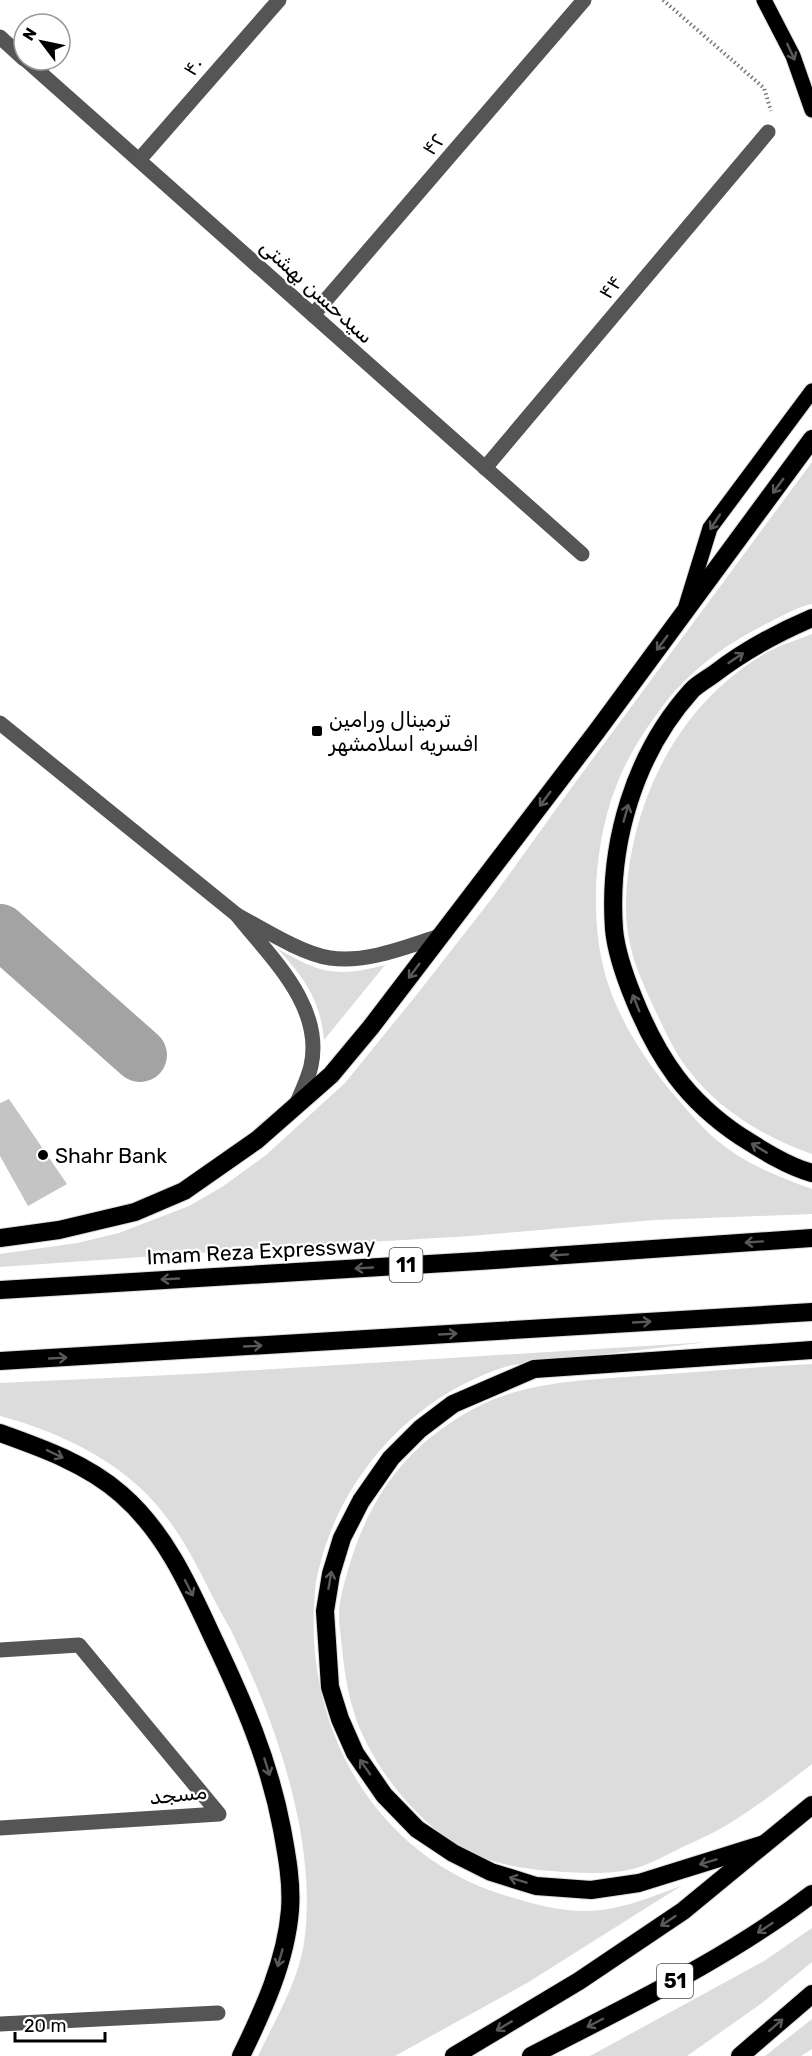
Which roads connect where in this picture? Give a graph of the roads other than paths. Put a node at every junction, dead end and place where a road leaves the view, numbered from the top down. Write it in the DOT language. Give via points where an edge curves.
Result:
graph roads {
  1 [pos="279,0"];
  2 [pos="584,0"];
  3 [pos="764,0"];
  4 [pos="0,37"];
  5 [pos="12,48"];
  6 [pos="40,72"];
  7 [pos="812,110"];
  8 [pos="768,132"];
  9 [pos="139,160"];
  10 [pos="313,315"];
  11 [pos="812,391"];
  12 [pos="812,439"];
  13 [pos="485,468"];
  14 [pos="582,554"];
  15 [pos="684,614"];
  16 [pos="812,618"];
  17 [pos="0,723"];
  18 [pos="237,915"];
  19 [pos="440,936"];
  20 [pos="294,1108"];
  21 [pos="812,1173"];
  22 [pos="0,1238"];
  23 [pos="812,1238"];
  24 [pos="0,1290"];
  25 [pos="812,1312"];
  26 [pos="812,1350"];
  27 [pos="0,1361"];
  28 [pos="0,1433"];
  29 [pos="0,1650"];
  30 [pos="812,1805"];
  31 [pos="0,1828"];
  32 [pos="764,1844"];
  33 [pos="812,1893"];
  34 [pos="812,1994"];
  35 [pos="218,2013"];
  36 [pos="0,2024"];
  37 [pos="241,2056"];
  38 [pos="454,2056"];
  39 [pos="531,2056"];
  40 [pos="740,2056"];
  1 -- 9 [label="street, ۴۰"];
  2 -- 10 [label="street, ۴۲"];
  3 -- 7 [label="main road, one-way" via="794,56"];
  4 -- 5 [label="street, سیدحسن بهشتی"];
  6 -- 9 [label="street, سیدحسن بهشتی"];
  8 -- 13 [label="street, ۴۴"];
  9 -- 10 [label="street, سیدحسن بهشتی"];
  10 -- 13 [label="street, سیدحسن بهشتی"];
  11 -- 15 [label="main road, one-way" via="710,528"];
  12 -- 15 [label="highway, one-way"];
  13 -- 14 [label="street, سیدحسن بهشتی"];
  15 -- 19 [label="highway, one-way"];
  21 -- 16 [label="highway, one-way" via="763,1151 724,1125 691,1096 660,1055 626,979 614,932 613,882 628,804 663,728 694,689 733,659"];
  17 -- 18 [label="street"];
  18 -- 19 [label="street" via="329,958 362,958"];
  18 -- 20 [label="street" via="296,989 304,1005 313,1049 311,1067"];
  19 -- 20 [label="highway, one-way" via="331,1075"];
  20 -- 22 [label="highway" via="257,1140 184,1191 135,1212 59,1230"];
  23 -- 24 [label="highway, Imam Reza Expressway / 11, one-way"];
  27 -- 25 [label="highway, one-way"];
  32 -- 26 [label="highway, one-way" via="639,1883 591,1890 536,1886 491,1872 453,1853 417,1829 384,1795 355,1753 330,1687 325,1611 342,1538 361,1501 391,1458 453,1404 534,1369"];
  28 -- 37 [label="highway, one-way" via="87,1470 121,1493 148,1522 174,1558 251,1721 276,1797 288,1859 290,1911 279,1961"];
  29 -- 31 [label="street, مسجد" via="79,1645 219,1814"];
  30 -- 32 [label="highway"];
  32 -- 38 [label="highway, one-way" via="682,1911 579,1981"];
  33 -- 39 [label="highway, 51, one-way" via="696,1970"];
  40 -- 34 [label="highway, one-way"];
  35 -- 36 [label="street"];
}
